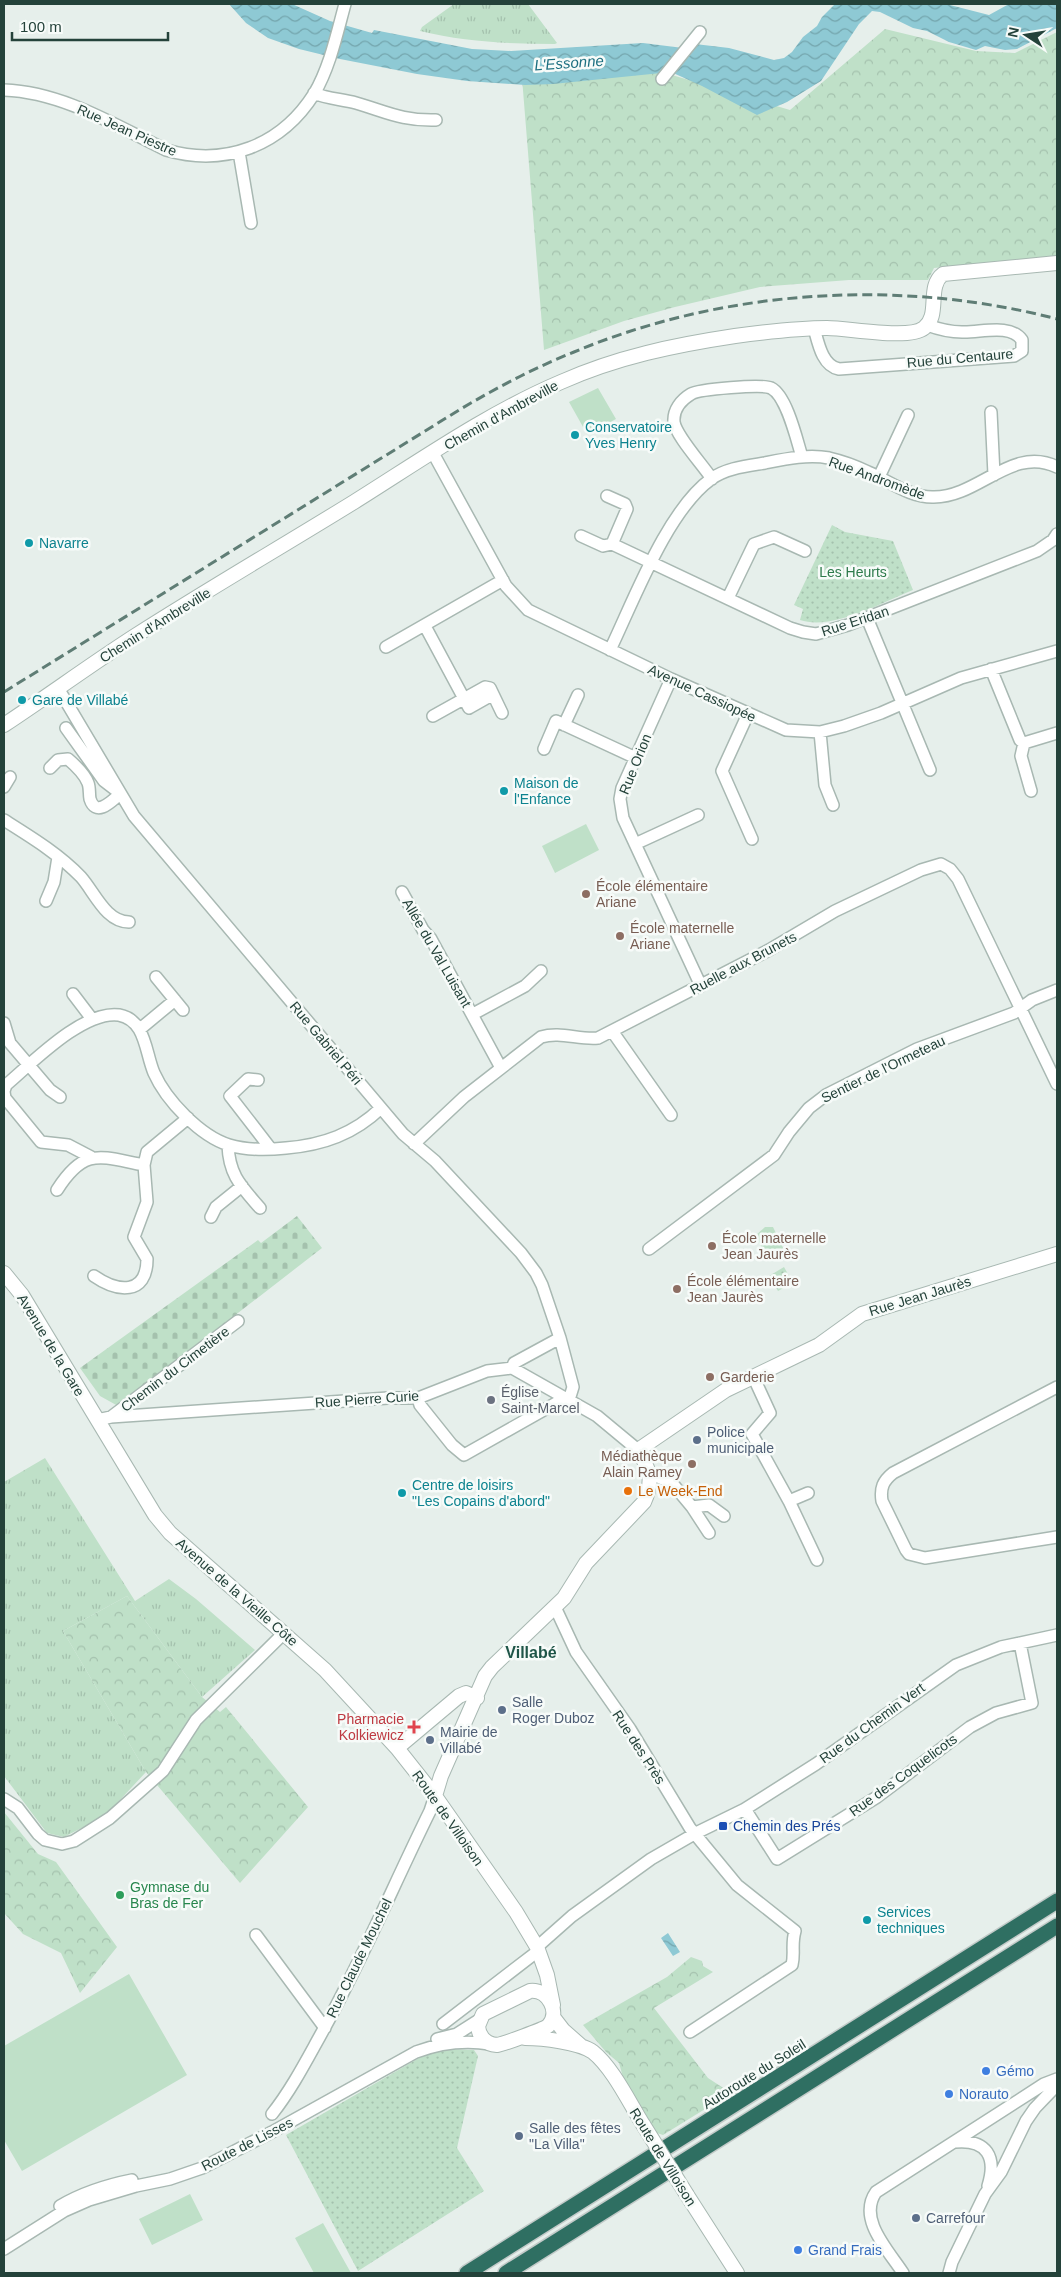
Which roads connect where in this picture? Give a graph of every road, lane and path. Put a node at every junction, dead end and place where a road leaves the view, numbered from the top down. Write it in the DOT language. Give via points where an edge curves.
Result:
graph roads {
  1 [pos="345,4"];
  2 [pos="700,32"];
  3 [pos="662,78"];
  4 [pos="4,90"];
  5 [pos="314,93"];
  6 [pos="436,120"];
  7 [pos="239,152"];
  8 [pos="251,223"];
  9 [pos="1057,263"];
  10 [pos="927,325"];
  11 [pos="814,328"];
  12 [pos="991,412"];
  13 [pos="908,416"];
  14 [pos="434,453"];
  15 [pos="802,457"];
  16 [pos="1057,467"];
  17 [pos="994,475"];
  18 [pos="879,477"];
  19 [pos="712,478"];
  20 [pos="607,496"];
  21 [pos="1057,534"];
  22 [pos="581,536"];
  23 [pos="612,544"];
  24 [pos="805,551"];
  25 [pos="652,562"];
  26 [pos="503,580"];
  27 [pos="728,598"];
  28 [pos="867,618"];
  29 [pos="424,626"];
  30 [pos="386,648"];
  31 [pos="610,650"];
  32 [pos="1057,651"];
  33 [pos="991,669"];
  34 [pos="671,679"];
  35 [pos="58,688"];
  36 [pos="578,695"];
  37 [pos="464,698"];
  38 [pos="902,704"];
  39 [pos="502,713"];
  40 [pos="748,714"];
  41 [pos="433,716"];
  42 [pos="564,724"];
  43 [pos="4,726"];
  44 [pos="66,728"];
  45 [pos="820,732"];
  46 [pos="1057,733"];
  47 [pos="1024,743"];
  48 [pos="544,750"];
  49 [pos="636,758"];
  50 [pos="50,768"];
  51 [pos="930,770"];
  52 [pos="10,776"];
  53 [pos="4,787"];
  54 [pos="1031,791"];
  55 [pos="120,794"];
  56 [pos="833,804"];
  57 [pos="698,815"];
  58 [pos="4,820"];
  59 [pos="752,839"];
  60 [pos="635,844"];
  61 [pos="58,857"];
  62 [pos="402,892"];
  63 [pos="46,901"];
  64 [pos="129,922"];
  65 [pos="541,971"];
  66 [pos="156,977"];
  67 [pos="701,986"];
  68 [pos="1057,990"];
  69 [pos="73,994"];
  70 [pos="175,1000"];
  71 [pos="1019,1008"];
  72 [pos="183,1010"];
  73 [pos="473,1014"];
  74 [pos="92,1019"];
  75 [pos="4,1023"];
  76 [pos="140,1029"];
  77 [pos="612,1031"];
  78 [pos="28,1066"];
  79 [pos="501,1068"];
  80 [pos="258,1080"];
  81 [pos="1057,1084"];
  82 [pos="4,1092"];
  83 [pos="60,1097"];
  84 [pos="381,1108"];
  85 [pos="671,1115"];
  86 [pos="188,1118"];
  87 [pos="414,1144"];
  88 [pos="228,1145"];
  89 [pos="271,1149"];
  90 [pos="91,1157"];
  91 [pos="144,1165"];
  92 [pos="242,1186"];
  93 [pos="57,1190"];
  94 [pos="260,1208"];
  95 [pos="210,1217"];
  96 [pos="649,1249"];
  97 [pos="1057,1254"];
  98 [pos="4,1273"];
  99 [pos="94,1276"];
  100 [pos="238,1321"];
  101 [pos="560,1338"];
  102 [pos="512,1368"];
  103 [pos="753,1376"];
  104 [pos="1057,1387"];
  105 [pos="418,1398"];
  106 [pos="567,1399"];
  107 [pos="111,1417"];
  108 [pos="97,1420"];
  109 [pos="638,1450"];
  110 [pos="650,1474"];
  111 [pos="808,1493"];
  112 [pos="789,1501"];
  113 [pos="692,1507"];
  114 [pos="724,1516"];
  115 [pos="709,1533"];
  116 [pos="1057,1537"];
  117 [pos="817,1560"];
  118 [pos="555,1607"];
  119 [pos="284,1632"];
  120 [pos="1057,1635"];
  121 [pos="1020,1642"];
  122 [pos="477,1698"];
  123 [pos="397,1748"];
  124 [pos="435,1796"];
  125 [pos="4,1799"];
  126 [pos="745,1809"];
  127 [pos="696,1833"];
  128 [pos="1057,1901"];
  129 [pos="1057,1926"];
  130 [pos="256,1934"];
  131 [pos="538,1949"];
  132 [pos="544,1966"];
  133 [pos="534,1991"];
  134 [pos="553,2011"];
  135 [pos="478,2020"];
  136 [pos="443,2024"];
  137 [pos="325,2028"];
  138 [pos="690,2032"];
  139 [pos="519,2038"];
  140 [pos="490,2044"];
  141 [pos="582,2048"];
  142 [pos="1057,2079"];
  143 [pos="1057,2085"];
  144 [pos="272,2114"];
  145 [pos="954,2142"];
  146 [pos="985,2194"];
  147 [pos="4,2241"];
  148 [pos="4,2249"];
  149 [pos="950,2268"];
  150 [pos="468,2273"];
  151 [pos="506,2273"];
  152 [pos="737,2273"];
  153 [pos="903,2273"];
  154 [pos="940,2273"];
  1 -- 5 [label="street, Rue Jean Piestre" via="329,60"];
  2 -- 3 [label="street"];
  4 -- 7 [label="street, Rue Jean Piestre" via="63,102 166,150 209,156"];
  5 -- 6 [label="street" via="402,118"];
  5 -- 7 [label="street, Rue Jean Piestre" via="285,128"];
  7 -- 8 [label="street"];
  9 -- 10 [label="street" via="943,274 936,282 931,321"];
  10 -- 11 [label="street, Chemin d'Ambreville" via="908,334"];
  10 -- 11 [label="street, Rue du Centaure" via="963,332 1000,330 1012,333 1022,340 1022,351 1014,356 839,369 826,360"];
  11 -- 14 [label="street, Chemin d'Ambreville" via="711,340 615,360 536,393"];
  12 -- 17 [label="street"];
  13 -- 18 [label="street"];
  14 -- 26 [label="street, Avenue Cassiopée"];
  14 -- 35 [label="street, Chemin d'Ambreville" via="134,636"];
  15 -- 18 [label="street, Rue Andromède" via="828,458"];
  15 -- 19 [label="street, Rue Andromède" via="743,467"];
  15 -- 19 [label="street" via="782,400 771,388 754,386 692,393 678,404 674,420 677,432"];
  16 -- 17 [label="street, Rue Andromède" via="1026,460"];
  17 -- 18 [label="street, Rue Andromède" via="961,493 932,498"];
  19 -- 25 [label="street, Rue Andromède" via="679,513"];
  20 -- 23 [label="street" via="625,504 627,509"];
  21 -- 28 [label="street, Rue Eridan" via="1037,550"];
  22 -- 23 [label="street, Rue Eridan" via="603,546"];
  23 -- 25 [label="street, Rue Eridan"];
  24 -- 27 [label="street" via="774,537 754,544"];
  25 -- 27 [label="street, Rue Eridan"];
  25 -- 31 [label="street, Rue Andromède"];
  26 -- 29 [label="street"];
  26 -- 31 [label="street, Avenue Cassiopée" via="528,610"];
  27 -- 28 [label="street, Rue Eridan" via="790,628 810,634 827,632"];
  28 -- 38 [label="street"];
  29 -- 30 [label="street"];
  29 -- 37 [label="street"];
  31 -- 34 [label="street, Avenue Cassiopée"];
  32 -- 33 [label="street, Avenue Cassiopée"];
  33 -- 38 [label="street, Avenue Cassiopée" via="961,678"];
  33 -- 47 [label="street"];
  34 -- 40 [label="street, Avenue Cassiopée"];
  34 -- 49 [label="street, Rue Orion"];
  35 -- 43 [label="street, Chemin d'Ambreville"];
  35 -- 55 [label="street, Rue Gabriel Péri"];
  36 -- 42 [label="street"];
  37 -- 39 [label="street" via="469,708 492,695"];
  37 -- 41 [label="street"];
  38 -- 45 [label="street, Avenue Cassiopée"];
  38 -- 51 [label="street"];
  40 -- 45 [label="street, Avenue Cassiopée" via="786,730"];
  40 -- 59 [label="street" via="722,771"];
  42 -- 48 [label="street" via="556,721"];
  42 -- 49 [label="street"];
  44 -- 55 [label="street" via="104,781"];
  45 -- 56 [label="street" via="825,785"];
  46 -- 47 [label="street"];
  47 -- 54 [label="street" via="1021,756"];
  49 -- 60 [label="street, Rue Orion" via="620,799 623,818"];
  50 -- 55 [label="street" via="58,760 68,759 88,782 91,801 96,808 107,805"];
  52 -- 53 [label="street"];
  55 -- 84 [label="street, Rue Gabriel Péri" via="134,816"];
  57 -- 60 [label="street"];
  58 -- 61 [label="street"];
  60 -- 67 [label="street, Rue Orion"];
  61 -- 63 [label="street" via="54,882"];
  61 -- 64 [label="street" via="81,877 113,919"];
  62 -- 73 [label="street, Allée du Val Luisant"];
  65 -- 73 [label="street, Allée du Val Luisant" via="525,986"];
  66 -- 70 [label="street"];
  67 -- 71 [label="street, Ruelle aux Brunets" via="836,911 921,870 941,864 950,869 958,880"];
  67 -- 77 [label="street, Ruelle aux Brunets"];
  68 -- 71 [label="street, Sentier de l'Ormeteau"];
  69 -- 74 [label="street"];
  70 -- 72 [label="street"];
  70 -- 76 [label="street"];
  71 -- 81 [label="street"];
  71 -- 96 [label="street, Sentier de l'Ormeteau" via="1014,1013 917,1049 826,1095 809,1108 774,1155"];
  73 -- 79 [label="street, Allée du Val Luisant"];
  74 -- 76 [label="street" via="118,1015 128,1018"];
  74 -- 78 [label="street" via="78,1025"];
  75 -- 78 [label="street" via="10,1043"];
  76 -- 86 [label="street" via="155,1074 167,1095"];
  77 -- 79 [label="street, Ruelle aux Brunets" via="587,1039 553,1033 541,1037"];
  77 -- 85 [label="street"];
  78 -- 82 [label="street" via="6,1085"];
  78 -- 83 [label="street"];
  79 -- 87 [label="street, Ruelle aux Brunets" via="464,1097"];
  80 -- 89 [label="street" via="248,1079 230,1096"];
  82 -- 90 [label="street" via="5,1098 41,1142 68,1145"];
  84 -- 87 [label="street, Rue Gabriel Péri"];
  84 -- 89 [label="street" via="355,1128 332,1140 309,1146"];
  86 -- 88 [label="street"];
  86 -- 91 [label="street" via="147,1152"];
  87 -- 101 [label="street, Rue Gabriel Péri" via="431,1157 536,1273"];
  88 -- 89 [label="street"];
  88 -- 92 [label="street" via="234,1178"];
  90 -- 91 [label="street"];
  90 -- 93 [label="street" via="69,1173"];
  91 -- 99 [label="street" via="146,1207 134,1234 134,1240 147,1259 142,1282 128,1288 102,1282"];
  92 -- 94 [label="street"];
  92 -- 95 [label="street" via="216,1207"];
  97 -- 103 [label="street, Rue Jean Jaurès" via="862,1314 819,1345"];
  98 -- 108 [label="street, Avenue de la Gare" via="22,1295"];
  100 -- 107 [label="street, Chemin du Cimetière"];
  101 -- 102 [label="street" via="514,1363"];
  101 -- 106 [label="street, Rue Gabriel Péri" via="573,1387"];
  102 -- 105 [label="street, Rue Pierre Curie" via="487,1371"];
  102 -- 106 [label="street"];
  103 -- 109 [label="street, Rue Jean Jaurès" via="726,1390"];
  103 -- 112 [label="street" via="770,1413 752,1434"];
  104 -- 116 [label="street" via="893,1472 882,1484 881,1492 906,1550 917,1557"];
  105 -- 106 [label="street" via="452,1445 464,1455"];
  105 -- 107 [label="street, Rue Pierre Curie"];
  106 -- 109 [label="street" via="597,1416"];
  107 -- 108 [label="street, Rue Pierre Curie"];
  108 -- 119 [label="street, Avenue de la Vieille Côte" via="155,1515 170,1532"];
  109 -- 110 [label="street"];
  110 -- 113 [label="street" via="672,1483"];
  110 -- 118 [label="street" via="644,1502 586,1563"];
  111 -- 112 [label="street"];
  112 -- 117 [label="street"];
  113 -- 114 [label="street" via="709,1505"];
  113 -- 115 [label="street"];
  118 -- 122 [label="street" via="485,1676"];
  118 -- 127 [label="street, Rue des Près" via="576,1652"];
  119 -- 123 [label="street, Avenue de la Vieille Côte" via="325,1670"];
  119 -- 125 [label="street" via="196,1720 163,1771 110,1818 74,1841 62,1844 45,1840 18,1808"];
  120 -- 121 [label="street, Rue du Chemin Vert"];
  121 -- 126 [label="street, Rue du Chemin Vert" via="956,1665 816,1764"];
  121 -- 126 [label="street, Rue des Coquelicots" via="1032,1703 996,1713 970,1727 877,1797 777,1859"];
  122 -- 123 [label="street" via="466,1693 459,1696"];
  122 -- 124 [label="street"];
  123 -- 124 [label="street, Route de Villoison"];
  124 -- 131 [label="street, Route de Villoison"];
  124 -- 137 [label="street, Rue Claude Mouchel"];
  126 -- 127 [label="street, Rue du Chemin Vert"];
  127 -- 131 [label="street, Rue du Chemin Vert" via="614,1885"];
  127 -- 138 [label="street" via="737,1885 795,1931 792,1965"];
  128 -- 150 [label="highway, Autoroute du Soleil"];
  129 -- 151 [label="highway"];
  130 -- 137 [label="street"];
  131 -- 132 [label="street, Route de Villoison"];
  131 -- 136 [label="street, Rue du Chemin Vert"];
  132 -- 133 [label="street"];
  132 -- 134 [label="street, Route de Villoison"];
  133 -- 134 [label="street" via="548,1998"];
  133 -- 135 [label="street" via="492,2009"];
  134 -- 139 [label="street" via="548,2026"];
  134 -- 141 [label="street, Route de Villoison" via="563,2030"];
  135 -- 140 [label="street" via="478,2032"];
  135 -- 147 [label="street, Route de Lisses" via="457,2034 420,2044 202,2161 74,2198"];
  137 -- 144 [label="street, Rue Claude Mouchel"];
  139 -- 140 [label="street" via="497,2046"];
  139 -- 141 [label="street, Route de Villoison" via="543,2039"];
  140 -- 148 [label="street, Route de Lisses" via="467,2042 430,2046 202,2168 89,2200 64,2211"];
  141 -- 152 [label="street, Route de Villoison, bridge" via="603,2061"];
  142 -- 145 [label="street" via="1044,2084"];
  143 -- 146 [label="street" via="1026,2121 1001,2172"];
  145 -- 146 [label="street" via="968,2140 989,2153 993,2165"];
  145 -- 153 [label="street" via="881,2188 870,2202 872,2223"];
  146 -- 149 [label="street"];
  149 -- 154 [label="street"];
}
